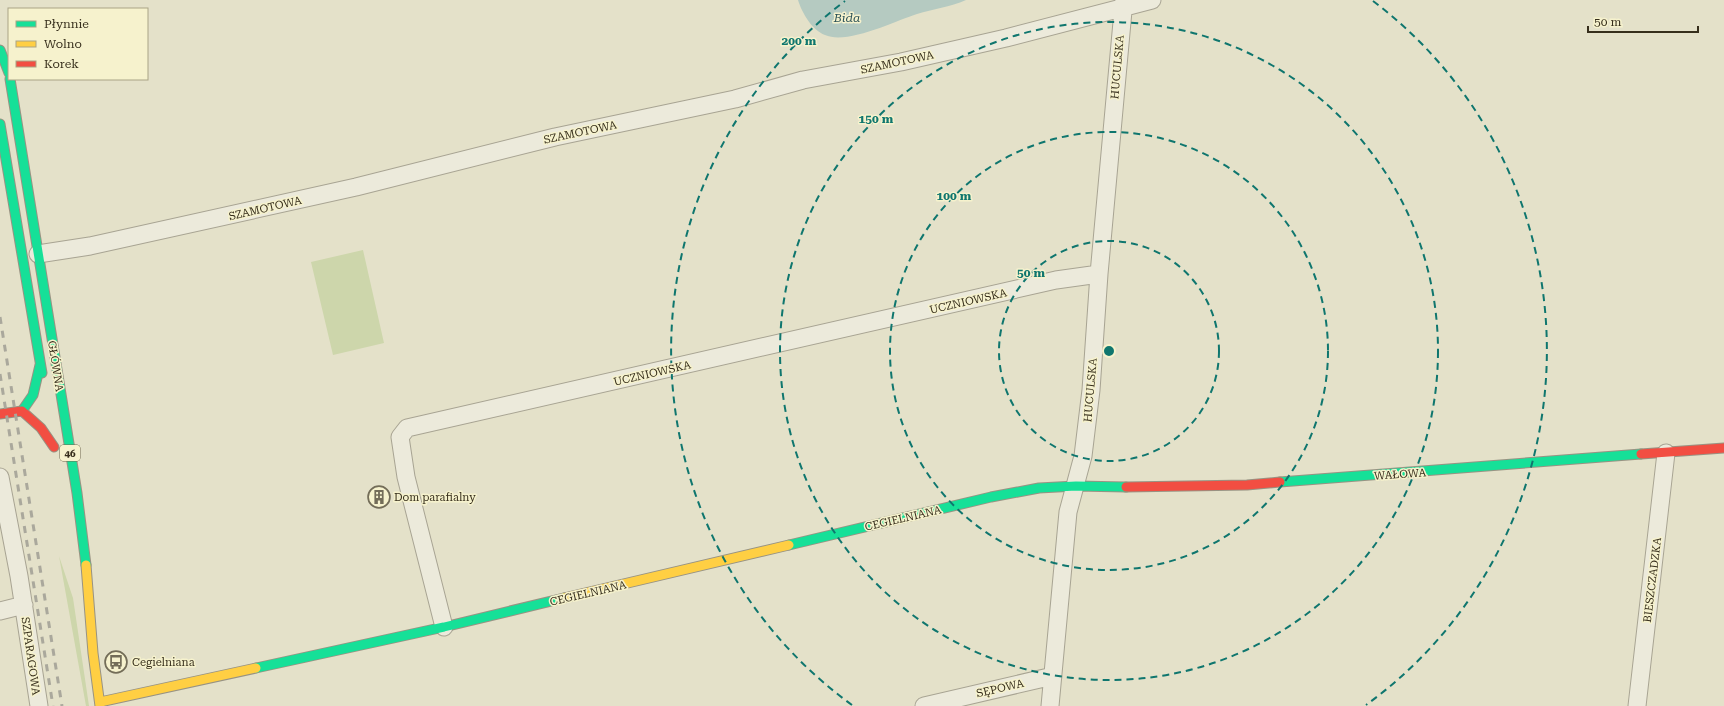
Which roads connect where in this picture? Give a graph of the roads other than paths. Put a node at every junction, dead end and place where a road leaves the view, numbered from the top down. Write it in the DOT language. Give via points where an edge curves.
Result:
graph roads {
  1 [pos="1152,0"];
  2 [pos="1123,5"];
  3 [pos="0,50"];
  4 [pos="8,70"];
  5 [pos="10,80"];
  6 [pos="0,124"];
  7 [pos="38,254"];
  8 [pos="1099,274"];
  9 [pos="40,364"];
  10 [pos="44,387"];
  11 [pos="22,411"];
  12 [pos="0,414"];
  13 [pos="50,424"];
  14 [pos="1724,448"];
  15 [pos="1666,454"];
  16 [pos="0,477"];
  17 [pos="1076,486"];
  18 [pos="24,605"];
  19 [pos="80,606"];
  20 [pos="0,612"];
  21 [pos="444,627"];
  22 [pos="93,653"];
  23 [pos="1053,676"];
  24 [pos="100,705"];
  25 [pos="39,706"];
  26 [pos="924,706"];
  27 [pos="1050,706"];
  28 [pos="1637,706"];
  1 -- 2 [label="street, SZAMOTOWA"];
  2 -- 7 [label="street, SZAMOTOWA" via="1019,35 901,62 803,80 735,99 555,137 203,222 90,246"];
  2 -- 8 [label="street, HUCULSKA"];
  3 -- 4 [label="street"];
  5 -- 7 [label="street, GŁÓWNA / 46"];
  6 -- 9 [label="street, GŁÓWNA"];
  7 -- 22 [label="street, GŁÓWNA / 46" via="77,493 89,584"];
  8 -- 17 [label="street, HUCULSKA" via="1090,397 1083,456"];
  8 -- 21 [label="street, UCZNIOWSKA" via="1056,280 407,428 400,437 406,477"];
  9 -- 10 [label="street, GŁÓWNA"];
  9 -- 11 [label="street" via="35,392"];
  11 -- 12 [label="street"];
  11 -- 13 [label="street, 46" via="41,428 54,451"];
  14 -- 15 [label="street, WAŁOWA"];
  15 -- 17 [label="street, WAŁOWA" via="1247,485 1139,488"];
  15 -- 28 [label="street, BIESZCZADZKA"];
  16 -- 18 [label="street, SZPARAGOWA"];
  17 -- 21 [label="street, CEGIELNIANA" via="1039,488 991,497"];
  17 -- 23 [label="street, HUCULSKA" via="1068,512"];
  18 -- 20 [label="street, SZPARAGOWA"];
  18 -- 25 [label="street, SZPARAGOWA"];
  19 -- 22 [label="street, GŁÓWNA / 46"];
  21 -- 24 [label="street, CEGIELNIANA"];
  22 -- 24 [label="street, GŁÓWNA / 46"];
  23 -- 26 [label="street, SĘPOWA"];
  23 -- 27 [label="street, HUCULSKA"];
}
